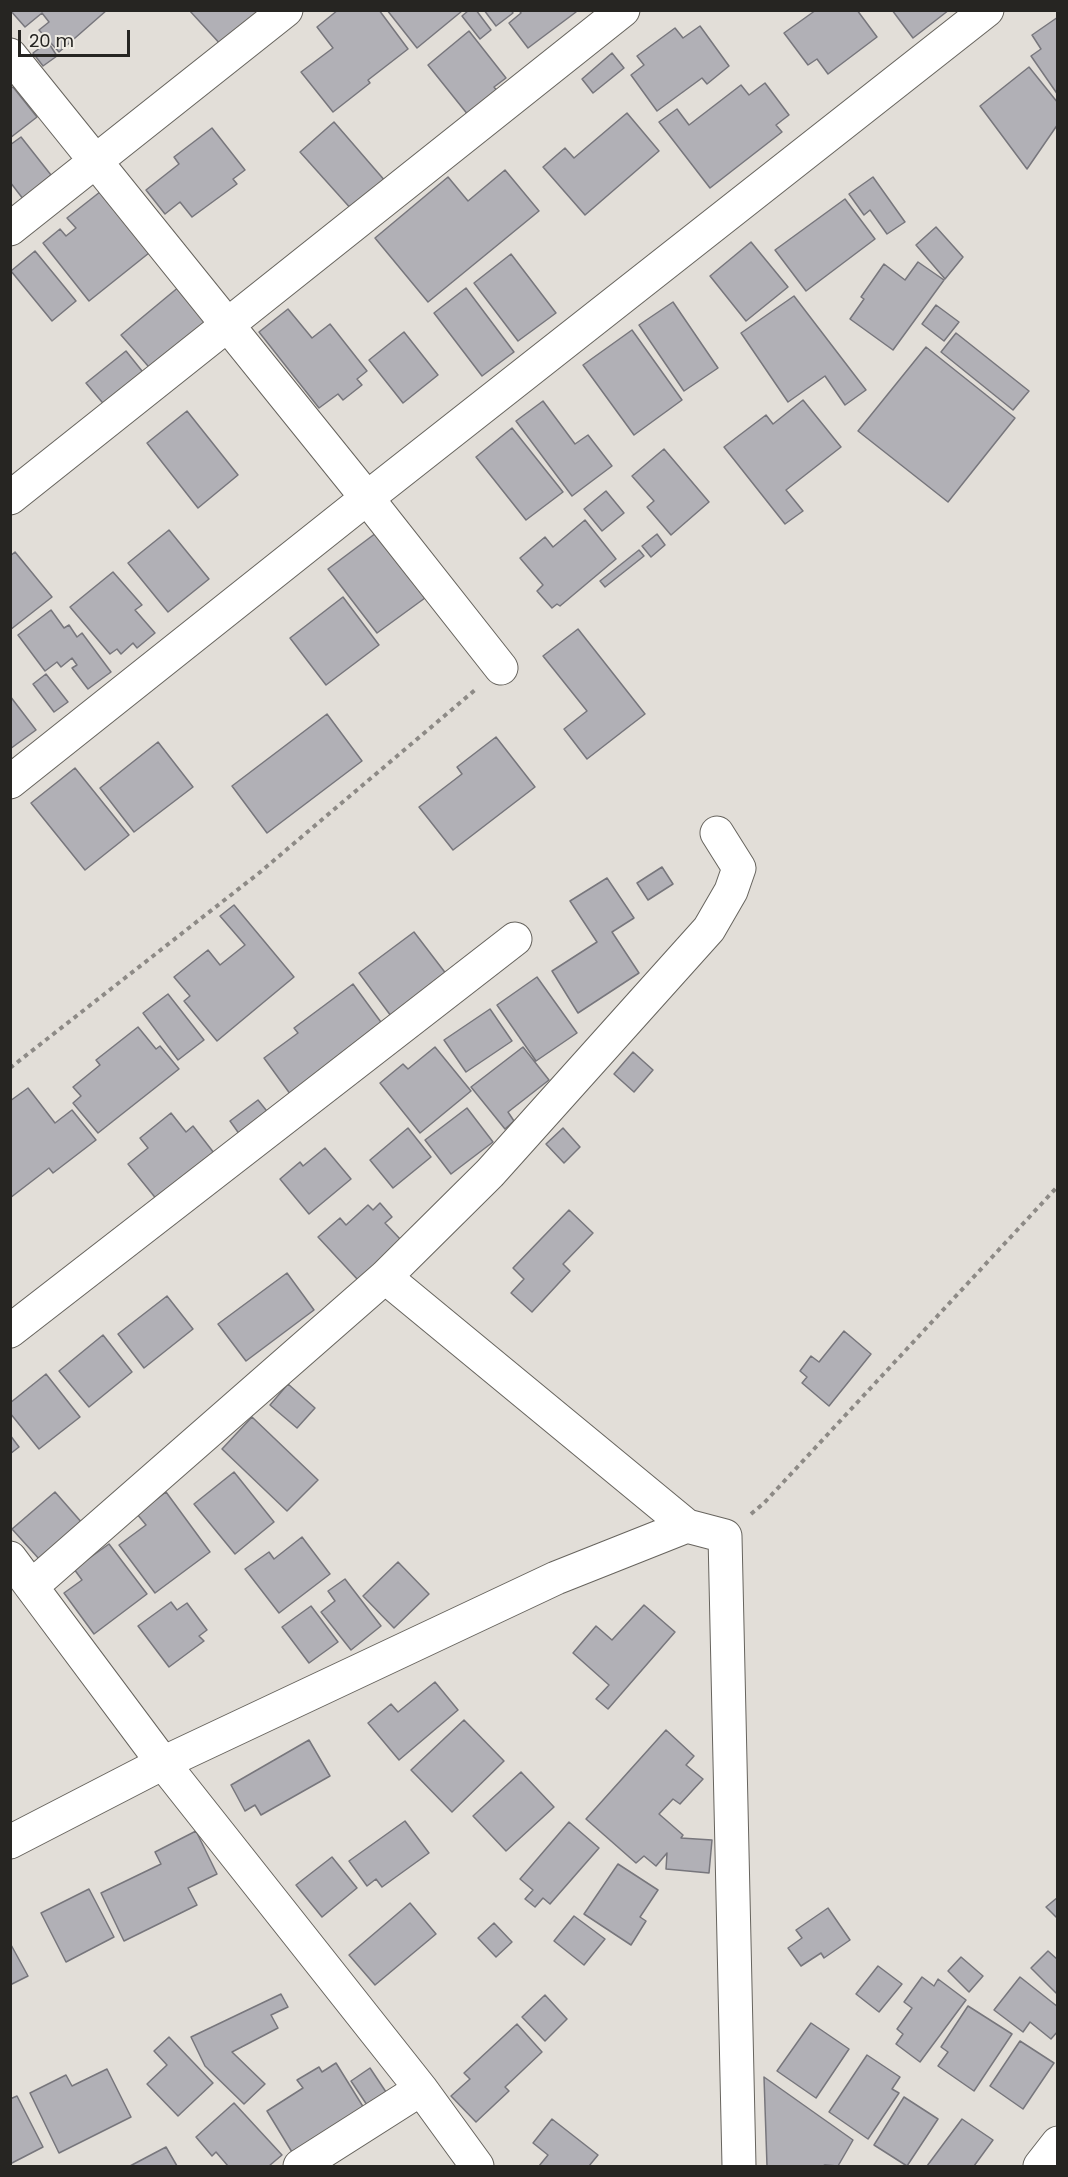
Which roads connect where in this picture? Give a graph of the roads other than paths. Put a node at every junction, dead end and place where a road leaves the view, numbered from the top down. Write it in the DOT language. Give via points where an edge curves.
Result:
graph roads {
  1 [pos="286,10"];
  2 [pos="623,10"];
  3 [pos="987,10"];
  4 [pos="10,55"];
  5 [pos="96,162"];
  6 [pos="10,229"];
  7 [pos="227,325"];
  8 [pos="10,498"];
  9 [pos="367,498"];
  10 [pos="501,668"];
  11 [pos="10,782"];
  12 [pos="717,833"];
  13 [pos="515,939"];
  14 [pos="385,1277"];
  15 [pos="10,1331"];
  16 [pos="687,1526"];
  17 [pos="10,1558"];
  18 [pos="32,1586"];
  19 [pos="163,1763"];
  20 [pos="10,1842"];
  21 [pos="421,2089"];
  22 [pos="1058,2143"];
  23 [pos="300,2166"];
  24 [pos="477,2166"];
  25 [pos="739,2166"];
  26 [pos="1040,2166"];
  1 -- 5 [label="street"];
  2 -- 7 [label="street"];
  3 -- 9 [label="street"];
  4 -- 5 [label="street"];
  5 -- 6 [label="street"];
  5 -- 7 [label="street"];
  7 -- 8 [label="street"];
  7 -- 9 [label="street"];
  9 -- 10 [label="street"];
  9 -- 11 [label="street"];
  12 -- 14 [label="street" via="739,868 710,929 490,1173"];
  13 -- 15 [label="street"];
  14 -- 16 [label="street"];
  14 -- 18 [label="street"];
  16 -- 19 [label="street" via="556,1578"];
  16 -- 25 [label="street" via="724,1536"];
  17 -- 18 [label="street"];
  18 -- 19 [label="street"];
  19 -- 20 [label="street"];
  19 -- 21 [label="street"];
  21 -- 23 [label="street"];
  21 -- 24 [label="street"];
  22 -- 26 [label="street"];
}
